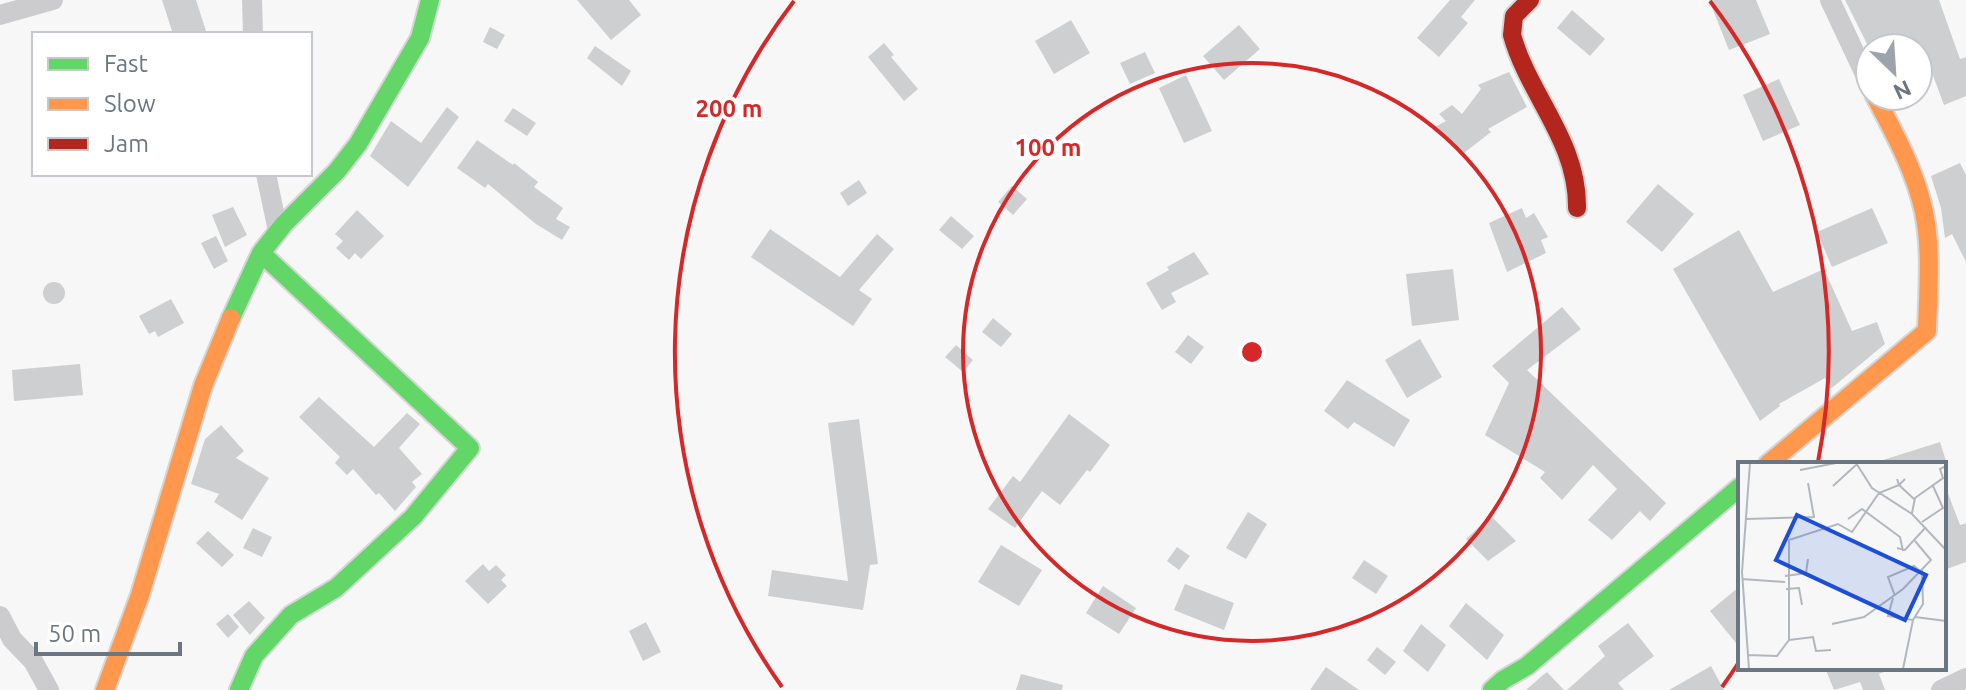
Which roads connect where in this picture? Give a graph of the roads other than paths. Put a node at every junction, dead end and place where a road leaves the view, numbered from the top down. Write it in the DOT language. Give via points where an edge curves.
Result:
graph roads {
  1 [pos="53,0"];
  2 [pos="252,0"];
  3 [pos="430,0"];
  4 [pos="1530,0"];
  5 [pos="1830,0"];
  6 [pos="0,15"];
  7 [pos="253,32"];
  8 [pos="1854,51"];
  9 [pos="1882,112"];
  10 [pos="266,176"];
  11 [pos="1577,208"];
  12 [pos="278,231"];
  13 [pos="261,253"];
  14 [pos="1770,462"];
  15 [pos="1738,489"];
  16 [pos="0,616"];
  17 [pos="1966,678"];
  18 [pos="49,690"];
  19 [pos="105,690"];
  20 [pos="239,690"];
  21 [pos="1492,690"];
  22 [pos="1941,690"];
  1 -- 6 [label="street"];
  2 -- 7 [label="street"];
  3 -- 12 [label="street" via="420,38 358,144"];
  4 -- 11 [label="street" via="1512,19 1511,32 1569,155 1577,181"];
  5 -- 8 [label="street"];
  9 -- 14 [label="street" via="1924,212 1927,331"];
  10 -- 12 [label="street"];
  12 -- 13 [label="street"];
  13 -- 19 [label="street" via="203,386 140,595"];
  13 -- 20 [label="street" via="470,448 413,517 336,588 291,615 254,656"];
  15 -- 21 [label="street"];
  16 -- 18 [label="street"];
  17 -- 22 [label="street"];
}
